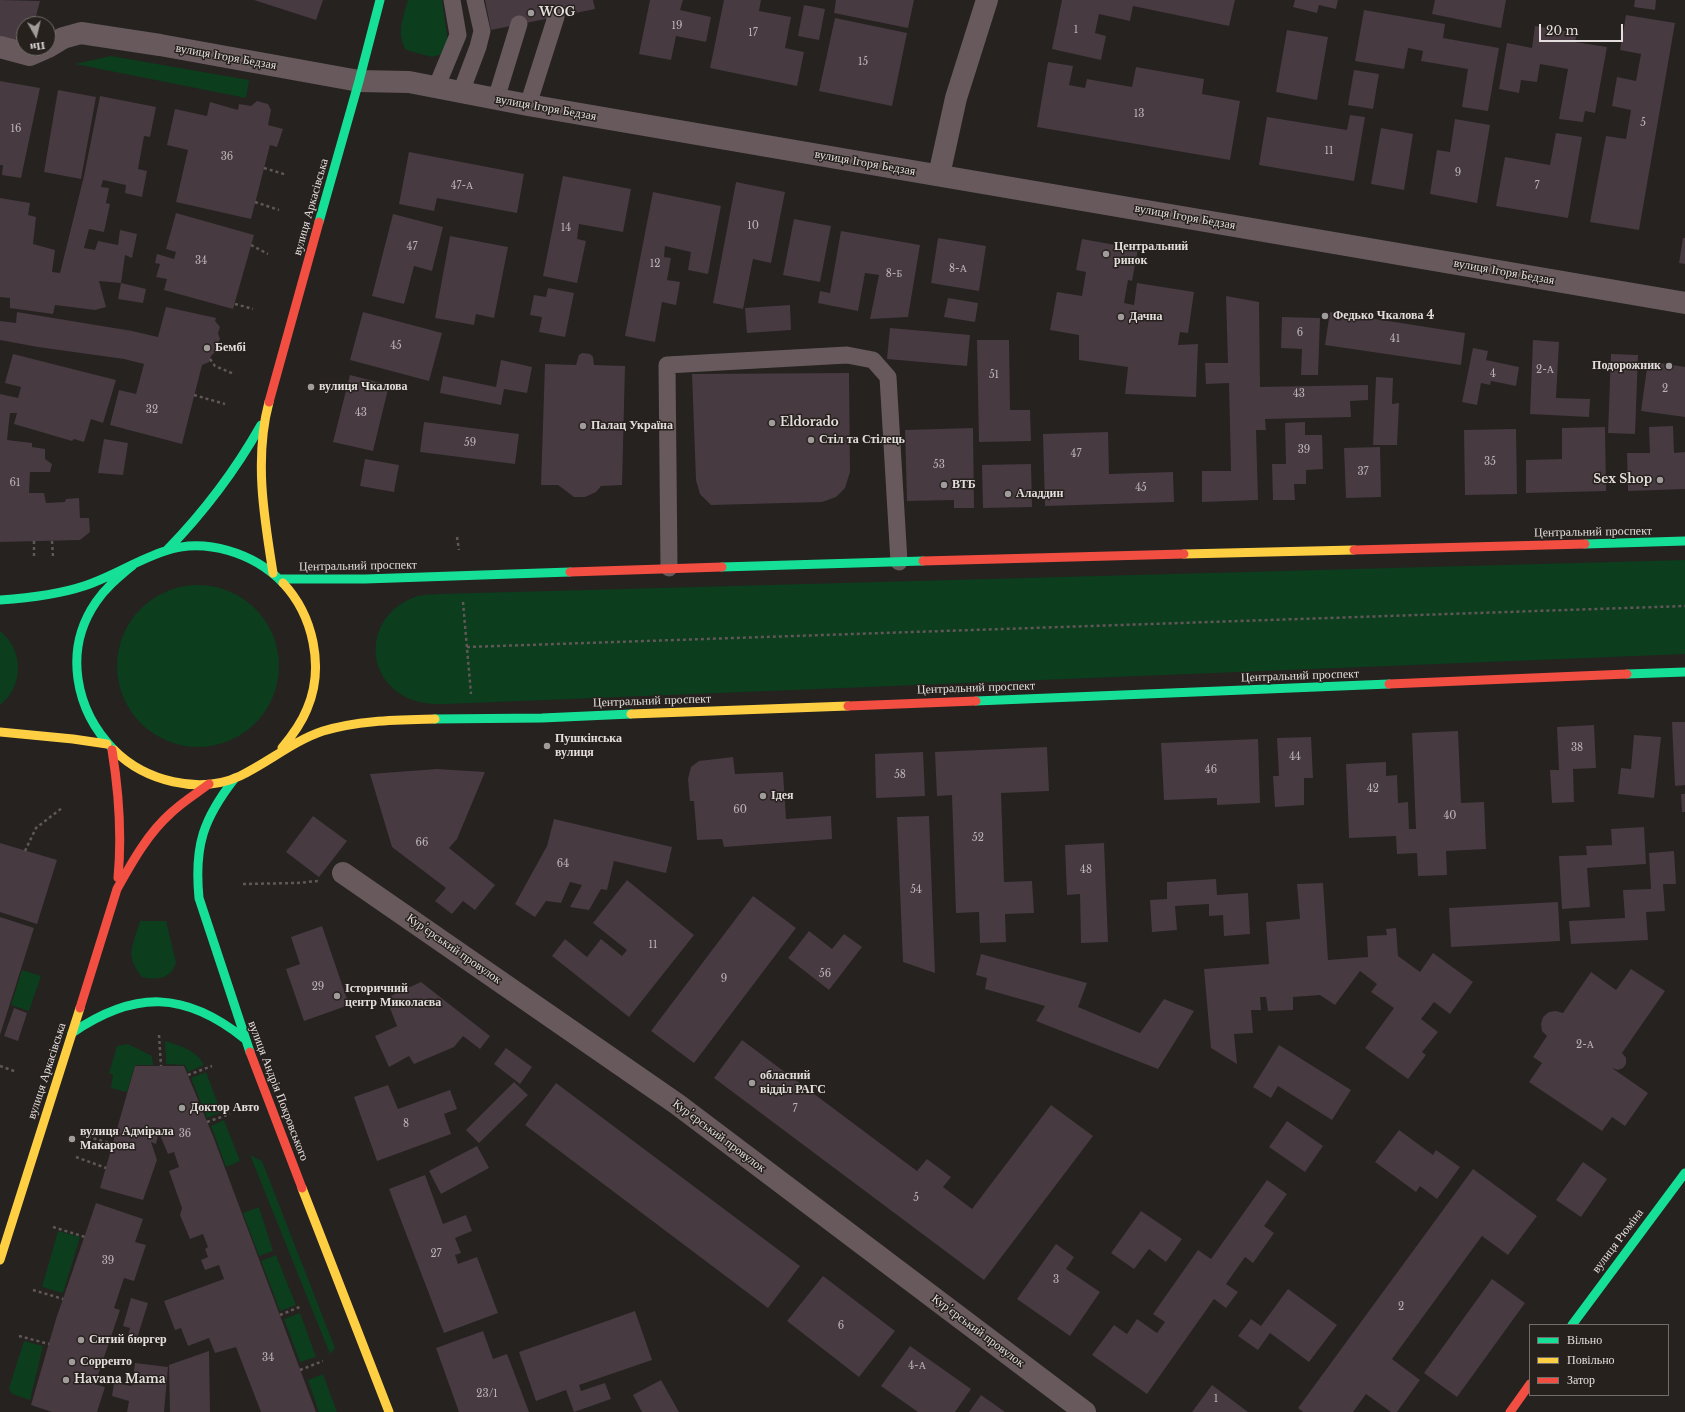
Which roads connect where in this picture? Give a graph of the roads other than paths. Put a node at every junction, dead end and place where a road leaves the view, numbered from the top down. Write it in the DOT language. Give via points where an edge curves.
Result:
graph roads {
  1 [pos="380,0"];
  2 [pos="452,0"];
  3 [pos="475,0"];
  4 [pos="987,0"];
  5 [pos="556,17"];
  6 [pos="519,24"];
  7 [pos="56,42"];
  8 [pos="0,47"];
  9 [pos="16,51"];
  10 [pos="359,81"];
  11 [pos="436,88"];
  12 [pos="461,92"];
  13 [pos="496,99"];
  14 [pos="528,105"];
  15 [pos="940,175"];
  16 [pos="1685,303"];
  17 [pos="264,420"];
  18 [pos="1685,541"];
  19 [pos="168,550"];
  20 [pos="899,562"];
  21 [pos="133,564"];
  22 [pos="669,568"];
  23 [pos="276,576"];
  24 [pos="0,600"];
  25 [pos="1685,672"];
  26 [pos="0,732"];
  27 [pos="110,747"];
  28 [pos="274,756"];
  29 [pos="235,778"];
  30 [pos="209,784"];
  31 [pos="344,872"];
  32 [pos="117,889"];
  33 [pos="72,1033"];
  34 [pos="245,1039"];
  35 [pos="1685,1172"];
  36 [pos="0,1260"];
  37 [pos="1573,1324"];
  38 [pos="1529,1385"];
  39 [pos="389,1412"];
  40 [pos="1085,1412"];
  41 [pos="1510,1412"];
  1 -- 10 [label="main road, вулиця Аркасівська"];
  2 -- 11 [label="lane" via="458,35"];
  3 -- 12 [label="lane" via="482,31"];
  4 -- 15 [label="street" via="956,98"];
  5 -- 14 [label="lane"];
  6 -- 13 [label="lane"];
  7 -- 10 [label="street, вулиця Ігоря Бедзая" via="81,33"];
  8 -- 9 [label="street, вулиця Ігоря Бедзая"];
  10 -- 11 [label="street, вулиця Ігоря Бедзая" via="409,82"];
  10 -- 17 [label="main road, вулиця Аркасівська"];
  11 -- 12 [label="street, вулиця Ігоря Бедзая"];
  12 -- 13 [label="street, вулиця Ігоря Бедзая"];
  13 -- 14 [label="street, вулиця Ігоря Бедзая"];
  14 -- 15 [label="street, вулиця Ігоря Бедзая"];
  15 -- 16 [label="street, вулиця Ігоря Бедзая"];
  17 -- 19 [label="main road, вулиця Аркасівська" via="233,473 213,500"];
  17 -- 23 [label="main road, вулиця Аркасівська" via="261,479 263,511"];
  18 -- 20 [label="main road, Центральний проспект"];
  19 -- 21 [label="main road"];
  19 -- 23 [label="main road" via="195,546 223,549 250,558"];
  20 -- 22 [label="main road, Центральний проспект"];
  20 -- 22 [label="lane" via="888,377 873,360 847,355 667,365"];
  21 -- 24 [label="main road" via="70,590 39,597"];
  21 -- 27 [label="main road, вулиця Аркасівська" via="114,579 99,596 80,638 77,660 78,683 84,706 94,726"];
  22 -- 23 [label="main road, Центральний проспект" via="364,579"];
  23 -- 28 [label="main road" via="297,600 310,626 316,654 315,683 308,710 293,735"];
  25 -- 28 [label="main road, Центральний проспект" via="566,717 418,720 344,726 327,730"];
  26 -- 27 [label="main road"];
  27 -- 30 [label="main road" via="133,767 157,778 183,784"];
  27 -- 32 [label="main road, вулиця Аркасівська" via="119,784 122,819"];
  28 -- 29 [label="main road, Центральний проспект"];
  29 -- 30 [label="main road"];
  29 -- 34 [label="main road, вулиця Андрія Покровського" via="213,808 205,824 196,860 196,879 201,905"];
  30 -- 32 [label="main road, вулиця Аркасівська" via="180,804 155,830 134,858"];
  31 -- 40 [label="street, Курʼєрський провулок" via="677,1104"];
  32 -- 33 [label="main road, вулиця Аркасівська"];
  33 -- 34 [label="main road" via="94,1017 119,1006 166,1002 205,1011 233,1028"];
  33 -- 36 [label="main road, вулиця Аркасівська"];
  34 -- 39 [label="main road, вулиця Андрія Покровського"];
  35 -- 37 [label="main road, вулиця Рюміна"];
  38 -- 41 [label="main road"];
}
